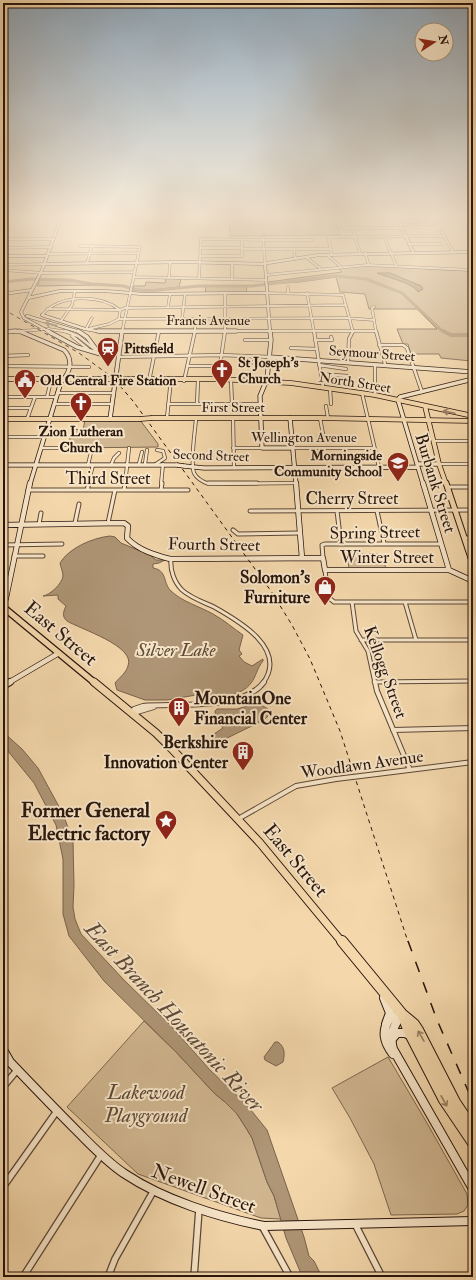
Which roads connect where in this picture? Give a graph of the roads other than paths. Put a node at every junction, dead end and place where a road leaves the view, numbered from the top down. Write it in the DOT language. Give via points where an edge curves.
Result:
graph roads {
  1 [pos="39,275"];
  2 [pos="168,275"];
  3 [pos="199,275"];
  4 [pos="232,275"];
  5 [pos="266,275"];
  6 [pos="134,277"];
  7 [pos="168,278"];
  8 [pos="199,278"];
  9 [pos="232,279"];
  10 [pos="267,282"];
  11 [pos="288,287"];
  12 [pos="75,290"];
  13 [pos="31,291"];
  14 [pos="131,291"];
  15 [pos="267,293"];
  16 [pos="288,293"];
  17 [pos="307,293"];
  18 [pos="3,294"];
  19 [pos="170,294"];
  20 [pos="185,294"];
  21 [pos="225,294"];
  22 [pos="28,298"];
  23 [pos="73,300"];
  24 [pos="25,304"];
  25 [pos="346,305"];
  26 [pos="268,306"];
  27 [pos="310,306"];
  28 [pos="168,307"];
  29 [pos="184,307"];
  30 [pos="226,307"];
  31 [pos="374,307"];
  32 [pos="128,308"];
  33 [pos="48,309"];
  34 [pos="69,309"];
  35 [pos="120,310"];
  36 [pos="42,315"];
  37 [pos="92,318"];
  38 [pos="119,319"];
  39 [pos="125,319"];
  40 [pos="182,319"];
  41 [pos="195,319"];
  42 [pos="225,319"];
  43 [pos="270,319"];
  44 [pos="312,319"];
  45 [pos="349,319"];
  46 [pos="374,320"];
  47 [pos="61,321"];
  48 [pos="86,329"];
  49 [pos="21,331"];
  50 [pos="159,331"];
  51 [pos="195,331"];
  52 [pos="226,331"];
  53 [pos="271,331"];
  54 [pos="314,331"];
  55 [pos="352,331"];
  56 [pos="376,331"];
  57 [pos="122,332"];
  58 [pos="4,333"];
  59 [pos="34,337"];
  60 [pos="330,337"];
  61 [pos="245,340"];
  62 [pos="271,340"];
  63 [pos="315,340"];
  64 [pos="379,345"];
  65 [pos="291,348"];
  66 [pos="316,349"];
  67 [pos="108,353"];
  68 [pos="98,354"];
  69 [pos="28,355"];
  70 [pos="119,355"];
  71 [pos="222,355"];
  72 [pos="3,356"];
  73 [pos="154,356"];
  74 [pos="189,356"];
  75 [pos="270,357"];
  76 [pos="318,360"];
  77 [pos="241,362"];
  78 [pos="348,362"];
  79 [pos="269,363"];
  80 [pos="375,364"];
  81 [pos="385,364"];
  82 [pos="319,365"];
  83 [pos="3,366"];
  84 [pos="187,366"];
  85 [pos="220,366"];
  86 [pos="70,367"];
  87 [pos="89,367"];
  88 [pos="413,367"];
  89 [pos="346,368"];
  90 [pos="473,372"];
  91 [pos="321,374"];
  92 [pos="347,376"];
  93 [pos="218,379"];
  94 [pos="473,379"];
  95 [pos="63,380"];
  96 [pos="115,380"];
  97 [pos="150,380"];
  98 [pos="171,380"];
  99 [pos="185,380"];
  100 [pos="198,380"];
  101 [pos="4,381"];
  102 [pos="30,381"];
  103 [pos="51,381"];
  104 [pos="231,381"];
  105 [pos="266,382"];
  106 [pos="323,387"];
  107 [pos="330,388"];
  108 [pos="422,392"];
  109 [pos="114,393"];
  110 [pos="362,393"];
  111 [pos="57,395"];
  112 [pos="375,395"];
  113 [pos="3,397"];
  114 [pos="24,397"];
  115 [pos="35,397"];
  116 [pos="47,397"];
  117 [pos="398,400"];
  118 [pos="54,404"];
  119 [pos="112,404"];
  120 [pos="168,404"];
  121 [pos="197,404"];
  122 [pos="232,404"];
  123 [pos="260,404"];
  124 [pos="331,404"];
  125 [pos="326,406"];
  126 [pos="425,406"];
  127 [pos="3,408"];
  128 [pos="31,408"];
  129 [pos="473,416"];
  130 [pos="167,418"];
  131 [pos="233,418"];
  132 [pos="261,418"];
  133 [pos="290,418"];
  134 [pos="320,418"];
  135 [pos="328,418"];
  136 [pos="368,418"];
  137 [pos="3,419"];
  138 [pos="27,419"];
  139 [pos="50,419"];
  140 [pos="110,419"];
  141 [pos="196,419"];
  142 [pos="404,419"];
  143 [pos="415,420"];
  144 [pos="428,420"];
  145 [pos="473,420"];
  146 [pos="430,427"];
  147 [pos="323,434"];
  148 [pos="3,437"];
  149 [pos="44,437"];
  150 [pos="434,441"];
  151 [pos="473,441"];
  152 [pos="41,448"];
  153 [pos="82,448"];
  154 [pos="92,448"];
  155 [pos="130,448"];
  156 [pos="234,448"];
  157 [pos="262,448"];
  158 [pos="293,448"];
  159 [pos="374,448"];
  160 [pos="147,450"];
  161 [pos="157,450"];
  162 [pos="142,452"];
  163 [pos="119,453"];
  164 [pos="126,464"];
  165 [pos="139,464"];
  166 [pos="145,464"];
  167 [pos="156,464"];
  168 [pos="163,464"];
  169 [pos="439,464"];
  170 [pos="473,464"];
  171 [pos="3,465"];
  172 [pos="35,465"];
  173 [pos="91,465"];
  174 [pos="112,465"];
  175 [pos="418,466"];
  176 [pos="193,467"];
  177 [pos="294,467"];
  178 [pos="378,467"];
  179 [pos="234,468"];
  180 [pos="296,483"];
  181 [pos="447,487"];
  182 [pos="473,487"];
  183 [pos="28,490"];
  184 [pos="88,490"];
  185 [pos="115,490"];
  186 [pos="124,490"];
  187 [pos="161,490"];
  188 [pos="188,490"];
  189 [pos="79,504"];
  190 [pos="455,510"];
  191 [pos="473,510"];
  192 [pos="298,511"];
  193 [pos="337,511"];
  194 [pos="377,511"];
  195 [pos="432,511"];
  196 [pos="250,512"];
  197 [pos="41,513"];
  198 [pos="75,523"];
  199 [pos="108,523"];
  200 [pos="21,524"];
  201 [pos="39,524"];
  202 [pos="3,525"];
  203 [pos="233,530"];
  204 [pos="300,533"];
  205 [pos="464,538"];
  206 [pos="473,538"];
  207 [pos="17,544"];
  208 [pos="62,544"];
  209 [pos="342,544"];
  210 [pos="384,544"];
  211 [pos="441,544"];
  212 [pos="3,545"];
  213 [pos="14,556"];
  214 [pos="43,556"];
  215 [pos="302,558"];
  216 [pos="323,558"];
  217 [pos="171,559"];
  218 [pos="473,564"];
  219 [pos="325,570"];
  220 [pos="449,570"];
  221 [pos="473,581"];
  222 [pos="352,602"];
  223 [pos="405,602"];
  224 [pos="473,602"];
  225 [pos="3,606"];
  226 [pos="361,640"];
  227 [pos="416,640"];
  228 [pos="473,640"];
  229 [pos="59,654"];
  230 [pos="473,681"];
  231 [pos="374,682"];
  232 [pos="3,686"];
  233 [pos="132,713"];
  234 [pos="473,728"];
  235 [pos="393,730"];
  236 [pos="473,762"];
  237 [pos="410,770"];
  238 [pos="238,819"];
  239 [pos="361,964"];
  240 [pos="402,1014"];
  241 [pos="386,1024"];
  242 [pos="411,1036"];
  243 [pos="391,1042"];
  244 [pos="3,1050"];
  245 [pos="6,1060"];
  246 [pos="399,1061"];
  247 [pos="18,1069"];
  248 [pos="3,1087"];
  249 [pos="57,1111"];
  250 [pos="473,1130"];
  251 [pos="473,1143"];
  252 [pos="101,1154"];
  253 [pos="3,1187"];
  254 [pos="473,1189"];
  255 [pos="154,1190"];
  256 [pos="200,1208"];
  257 [pos="473,1221"];
  258 [pos="355,1224"];
  259 [pos="261,1226"];
  260 [pos="23,1277"];
  261 [pos="108,1277"];
  262 [pos="194,1277"];
  263 [pos="290,1277"];
  264 [pos="382,1277"];
  1 -- 13 [label="street"];
  2 -- 7 [label="street"];
  3 -- 8 [label="street"];
  4 -- 9 [label="street"];
  5 -- 10 [label="street"];
  6 -- 7 [label="street"];
  6 -- 14 [label="street"];
  7 -- 8 [label="street"];
  8 -- 9 [label="street"];
  9 -- 10 [label="street"];
  10 -- 15 [label="street"];
  11 -- 16 [label="street"];
  12 -- 14 [label="street"];
  12 -- 22 [label="street" via="57,291"];
  12 -- 23 [label="street"];
  13 -- 18 [label="street"];
  13 -- 18 [label="street"];
  13 -- 22 [label="street"];
  14 -- 19 [label="street"];
  14 -- 32 [label="street"];
  15 -- 16 [label="street"];
  15 -- 21 [label="street"];
  15 -- 26 [label="street"];
  16 -- 17 [label="street"];
  17 -- 25 [label="street" via="341,293"];
  17 -- 27 [label="street"];
  19 -- 20 [label="street"];
  19 -- 28 [label="street"];
  20 -- 21 [label="street"];
  20 -- 29 [label="street"];
  21 -- 30 [label="street"];
  22 -- 24 [label="street"];
  23 -- 33 [label="street"];
  23 -- 34 [label="street"];
  23 -- 35 [label="street" via="100,300"];
  67 -- 24 [label="street, one-way" via="94,348 87,337 78,331 28,316 24,311"];
  24 -- 68 [label="street, bridge" via="21,312 23,317 73,346"];
  25 -- 27 [label="street"];
  25 -- 45 [label="street"];
  26 -- 27 [label="street"];
  26 -- 30 [label="street"];
  26 -- 43 [label="street"];
  27 -- 44 [label="street"];
  28 -- 29 [label="street"];
  28 -- 32 [label="street"];
  29 -- 30 [label="street"];
  29 -- 40 [label="street"];
  30 -- 42 [label="street"];
  31 -- 46 [label="street"];
  32 -- 35 [label="street"];
  32 -- 39 [label="street"];
  33 -- 34 [label="street"];
  33 -- 36 [label="street"];
  34 -- 35 [label="street"];
  34 -- 47 [label="street"];
  35 -- 38 [label="street"];
  36 -- 47 [label="street, Francis Avenue"];
  37 -- 48 [label="street"];
  38 -- 39 [label="street"];
  38 -- 48 [label="street"];
  39 -- 40 [label="street"];
  39 -- 57 [label="street"];
  40 -- 41 [label="street"];
  41 -- 42 [label="street"];
  41 -- 51 [label="street"];
  42 -- 43 [label="street"];
  42 -- 52 [label="street"];
  43 -- 44 [label="street"];
  43 -- 53 [label="street"];
  44 -- 45 [label="street"];
  44 -- 54 [label="street"];
  45 -- 46 [label="street"];
  45 -- 55 [label="street"];
  46 -- 56 [label="street"];
  47 -- 48 [label="street, Francis Avenue"];
  48 -- 57 [label="street, Francis Avenue"];
  49 -- 58 [label="street"];
  49 -- 59 [label="street"];
  49 -- 67 [label="street" via="65,332 78,336 91,348"];
  49 -- 68 [label="street" via="66,334 75,337 87,349"];
  50 -- 51 [label="street, Francis Avenue"];
  50 -- 57 [label="street, Francis Avenue"];
  50 -- 73 [label="street"];
  51 -- 52 [label="street, Francis Avenue"];
  51 -- 74 [label="street"];
  52 -- 53 [label="street, Francis Avenue"];
  52 -- 71 [label="street"];
  53 -- 54 [label="street, Francis Avenue"];
  53 -- 62 [label="street"];
  54 -- 55 [label="street, Francis Avenue"];
  54 -- 63 [label="street"];
  55 -- 56 [label="street, Francis Avenue"];
  55 -- 78 [label="street"];
  56 -- 64 [label="street"];
  57 -- 70 [label="street"];
  58 -- 59 [label="street"];
  59 -- 86 [label="street" via="66,351 71,358"];
  60 -- 63 [label="street" via="332,340"];
  61 -- 62 [label="street"];
  62 -- 75 [label="street"];
  63 -- 66 [label="street"];
  64 -- 81 [label="street"];
  64 -- 88 [label="street" via="404,345"];
  65 -- 66 [label="street"];
  66 -- 76 [label="street"];
  67 -- 70 [label="street"];
  68 -- 70 [label="street"];
  69 -- 72 [label="street"];
  70 -- 73 [label="street"];
  70 -- 96 [label="street"];
  71 -- 74 [label="street"];
  71 -- 75 [label="street"];
  71 -- 85 [label="street"];
  73 -- 74 [label="street"];
  73 -- 97 [label="street"];
  74 -- 84 [label="street"];
  75 -- 76 [label="street, Seymour Street"];
  75 -- 79 [label="street"];
  76 -- 78 [label="street, Seymour Street"];
  76 -- 82 [label="street"];
  77 -- 79 [label="street"];
  78 -- 80 [label="street, Seymour Street"];
  79 -- 105 [label="street"];
  80 -- 81 [label="street, Seymour Street"];
  80 -- 112 [label="street"];
  81 -- 88 [label="street, Seymour Street"];
  82 -- 89 [label="street"];
  82 -- 91 [label="street"];
  83 -- 86 [label="street"];
  84 -- 85 [label="street"];
  84 -- 99 [label="street"];
  85 -- 93 [label="street"];
  86 -- 87 [label="street"];
  86 -- 95 [label="street"];
  88 -- 90 [label="street, Seymour Street"];
  88 -- 108 [label="street"];
  91 -- 92 [label="street"];
  91 -- 106 [label="street"];
  93 -- 99 [label="main road, North Street"];
  93 -- 105 [label="main road, North Street"];
  94 -- 108 [label="street"];
  95 -- 96 [label="main road, North Street"];
  95 -- 101 [label="main road, North Street"];
  95 -- 103 [label="main road, North Street"];
  95 -- 111 [label="street"];
  96 -- 97 [label="main road, North Street"];
  96 -- 109 [label="street"];
  97 -- 98 [label="main road, North Street"];
  98 -- 99 [label="main road, North Street"];
  98 -- 120 [label="street"];
  99 -- 100 [label="main road, North Street"];
  100 -- 104 [label="main road, North Street"];
  100 -- 121 [label="street"];
  101 -- 102 [label="main road, North Street"];
  102 -- 103 [label="main road, North Street"];
  102 -- 114 [label="street"];
  103 -- 116 [label="street"];
  104 -- 105 [label="main road, North Street"];
  104 -- 122 [label="street"];
  105 -- 106 [label="main road, North Street"];
  105 -- 123 [label="street" via="260,396"];
  106 -- 107 [label="main road, North Street"];
  107 -- 110 [label="main road, North Street"];
  107 -- 124 [label="street"];
  108 -- 117 [label="street" via="400,397"];
  109 -- 111 [label="street"];
  109 -- 119 [label="street"];
  110 -- 112 [label="main road, North Street"];
  110 -- 136 [label="street"];
  111 -- 116 [label="street"];
  111 -- 118 [label="street"];
  112 -- 117 [label="main road, North Street"];
  113 -- 114 [label="street"];
  114 -- 115 [label="street"];
  115 -- 116 [label="street"];
  115 -- 128 [label="street"];
  117 -- 126 [label="main road, North Street"];
  117 -- 142 [label="street, Burbank Street"];
  118 -- 119 [label="street"];
  118 -- 139 [label="street"];
  119 -- 140 [label="street"];
  120 -- 121 [label="street"];
  120 -- 130 [label="street"];
  121 -- 122 [label="street"];
  122 -- 123 [label="street"];
  123 -- 132 [label="street"];
  125 -- 135 [label="street"];
  129 -- 126 [label="main road, North Street, one-way"];
  126 -- 144 [label="main road"];
  127 -- 128 [label="street"];
  128 -- 138 [label="street"];
  130 -- 140 [label="main road, First Street, bridge"];
  130 -- 141 [label="main road, First Street"];
  131 -- 132 [label="main road, First Street"];
  131 -- 141 [label="main road, First Street"];
  131 -- 156 [label="street"];
  132 -- 133 [label="main road, First Street"];
  132 -- 157 [label="street"];
  133 -- 134 [label="main road, First Street"];
  133 -- 158 [label="street"];
  134 -- 135 [label="main road, First Street"];
  134 -- 147 [label="street"];
  135 -- 136 [label="main road, First Street"];
  136 -- 142 [label="main road, First Street"];
  136 -- 159 [label="street"];
  137 -- 138 [label="main road, First Street"];
  138 -- 139 [label="main road, First Street"];
  139 -- 140 [label="main road, First Street"];
  139 -- 149 [label="street"];
  141 -- 176 [label="street"];
  142 -- 143 [label="main road, First Street"];
  142 -- 175 [label="street, Burbank Street"];
  143 -- 144 [label="main road, First Street"];
  143 -- 146 [label="main road"];
  144 -- 145 [label="main road, First Street"];
  144 -- 146 [label="main road"];
  146 -- 150 [label="main road"];
  148 -- 149 [label="street"];
  149 -- 152 [label="street"];
  150 -- 151 [label="street"];
  150 -- 169 [label="main road"];
  152 -- 153 [label="street"];
  152 -- 172 [label="street"];
  154 -- 173 [label="street"];
  155 -- 164 [label="street"];
  156 -- 157 [label="street, Wellington Avenue"];
  156 -- 179 [label="street"];
  157 -- 158 [label="street, Wellington Avenue"];
  158 -- 159 [label="street, Wellington Avenue"];
  158 -- 177 [label="street"];
  159 -- 178 [label="street"];
  160 -- 166 [label="street"];
  161 -- 167 [label="street" via="162,451 165,458"];
  162 -- 165 [label="street"];
  163 -- 174 [label="street"];
  164 -- 165 [label="street, Second Street"];
  164 -- 174 [label="street, Second Street"];
  164 -- 186 [label="street"];
  165 -- 166 [label="street, Second Street"];
  166 -- 167 [label="street, Second Street"];
  167 -- 168 [label="street, Second Street"];
  168 -- 176 [label="street, Second Street, bridge"];
  168 -- 187 [label="street"];
  169 -- 170 [label="street"];
  169 -- 175 [label="street, Second Street"];
  169 -- 181 [label="main road"];
  171 -- 172 [label="street, Second Street"];
  172 -- 173 [label="street, Second Street"];
  172 -- 183 [label="street"];
  173 -- 174 [label="street, Second Street"];
  173 -- 184 [label="street"];
  175 -- 178 [label="street, Second Street"];
  175 -- 195 [label="street, Burbank Street"];
  176 -- 179 [label="street, Second Street"];
  176 -- 180 [label="street" via="198,478 209,484"];
  177 -- 178 [label="street, Second Street"];
  177 -- 179 [label="street, Second Street"];
  177 -- 180 [label="street"];
  180 -- 192 [label="street"];
  181 -- 182 [label="street"];
  181 -- 190 [label="main road"];
  183 -- 184 [label="street, Third Street"];
  183 -- 200 [label="street"];
  184 -- 185 [label="street, Third Street"];
  185 -- 186 [label="street, Third Street"];
  185 -- 199 [label="street"];
  186 -- 187 [label="street, Third Street"];
  187 -- 188 [label="street, Third Street"];
  189 -- 198 [label="street"];
  190 -- 191 [label="street, Cherry Street"];
  190 -- 195 [label="street, Cherry Street"];
  190 -- 205 [label="main road"];
  192 -- 193 [label="street, Cherry Street"];
  192 -- 196 [label="street, Cherry Street"];
  192 -- 204 [label="street"];
  193 -- 194 [label="street, Cherry Street"];
  193 -- 209 [label="street"];
  194 -- 195 [label="street, Cherry Street"];
  194 -- 210 [label="street"];
  195 -- 211 [label="street, Burbank Street"];
  197 -- 201 [label="street"];
  198 -- 199 [label="street, Fourth Street"];
  198 -- 201 [label="street, Fourth Street"];
  199 -- 217 [label="street, Fourth Street" via="126,524 127,538 130,542"];
  200 -- 201 [label="street, Fourth Street"];
  200 -- 202 [label="street, Fourth Street"];
  200 -- 207 [label="street"];
  203 -- 204 [label="street" via="238,534"];
  204 -- 215 [label="street"];
  205 -- 206 [label="street"];
  205 -- 218 [label="main road"];
  207 -- 208 [label="street"];
  207 -- 212 [label="street"];
  207 -- 213 [label="street"];
  209 -- 210 [label="street, Spring Street"];
  209 -- 216 [label="street, Spring Street" via="323,544"];
  210 -- 211 [label="street, Spring Street"];
  211 -- 220 [label="street, Burbank Street"];
  213 -- 214 [label="street"];
  213 -- 225 [label="street"];
  215 -- 216 [label="street, Fourth Street"];
  215 -- 217 [label="street, Fourth Street"];
  216 -- 219 [label="street"];
  217 -- 233 [label="street" via="174,578 181,590 224,613 247,629 267,650 271,663 268,675 258,690 246,696 226,701 165,705"];
  219 -- 220 [label="street, Winter Street"];
  219 -- 222 [label="street" via="329,599 336,602"];
  220 -- 221 [label="street"];
  222 -- 223 [label="street"];
  222 -- 226 [label="street, Kellogg Street" via="356,628"];
  223 -- 224 [label="street"];
  223 -- 227 [label="street"];
  225 -- 229 [label="highway, East Street"];
  226 -- 227 [label="street"];
  226 -- 231 [label="street, Kellogg Street" via="369,655"];
  227 -- 228 [label="street"];
  229 -- 232 [label="street"];
  229 -- 233 [label="highway, East Street"];
  230 -- 231 [label="street"];
  231 -- 235 [label="street, Kellogg Street"];
  233 -- 238 [label="highway, East Street" via="171,748"];
  234 -- 235 [label="street"];
  235 -- 237 [label="street, Kellogg Street"];
  236 -- 237 [label="street, Woodlawn Avenue"];
  237 -- 238 [label="street, Woodlawn Avenue, bridge" via="296,786"];
  238 -- 239 [label="highway, East Street"];
  239 -- 240 [label="highway, East Street"];
  239 -- 241 [label="street" via="388,1005 390,1016"];
  240 -- 241 [label="street" via="390,1018"];
  240 -- 242 [label="highway"];
  240 -- 243 [label="street" via="392,1032"];
  250 -- 240 [label="highway, one-way" via="455,1102 418,1030"];
  241 -- 246 [label="street" via="386,1043"];
  242 -- 243 [label="street" via="397,1033"];
  242 -- 251 [label="highway, one-way" via="450,1112"];
  243 -- 246 [label="street"];
  244 -- 245 [label="street, Newell Street"];
  245 -- 247 [label="street, Newell Street"];
  246 -- 254 [label="street"];
  247 -- 248 [label="street"];
  247 -- 249 [label="street, Newell Street"];
  249 -- 252 [label="street, Newell Street"];
  249 -- 253 [label="street"];
  252 -- 255 [label="street, Newell Street" via="125,1174"];
  252 -- 260 [label="street"];
  255 -- 256 [label="street, Newell Street"];
  255 -- 261 [label="street" via="115,1259"];
  256 -- 259 [label="street, Newell Street"];
  256 -- 262 [label="street"];
  257 -- 258 [label="street, Newell Street"];
  258 -- 259 [label="street, Newell Street"];
  258 -- 264 [label="street"];
  259 -- 263 [label="street"];
}
